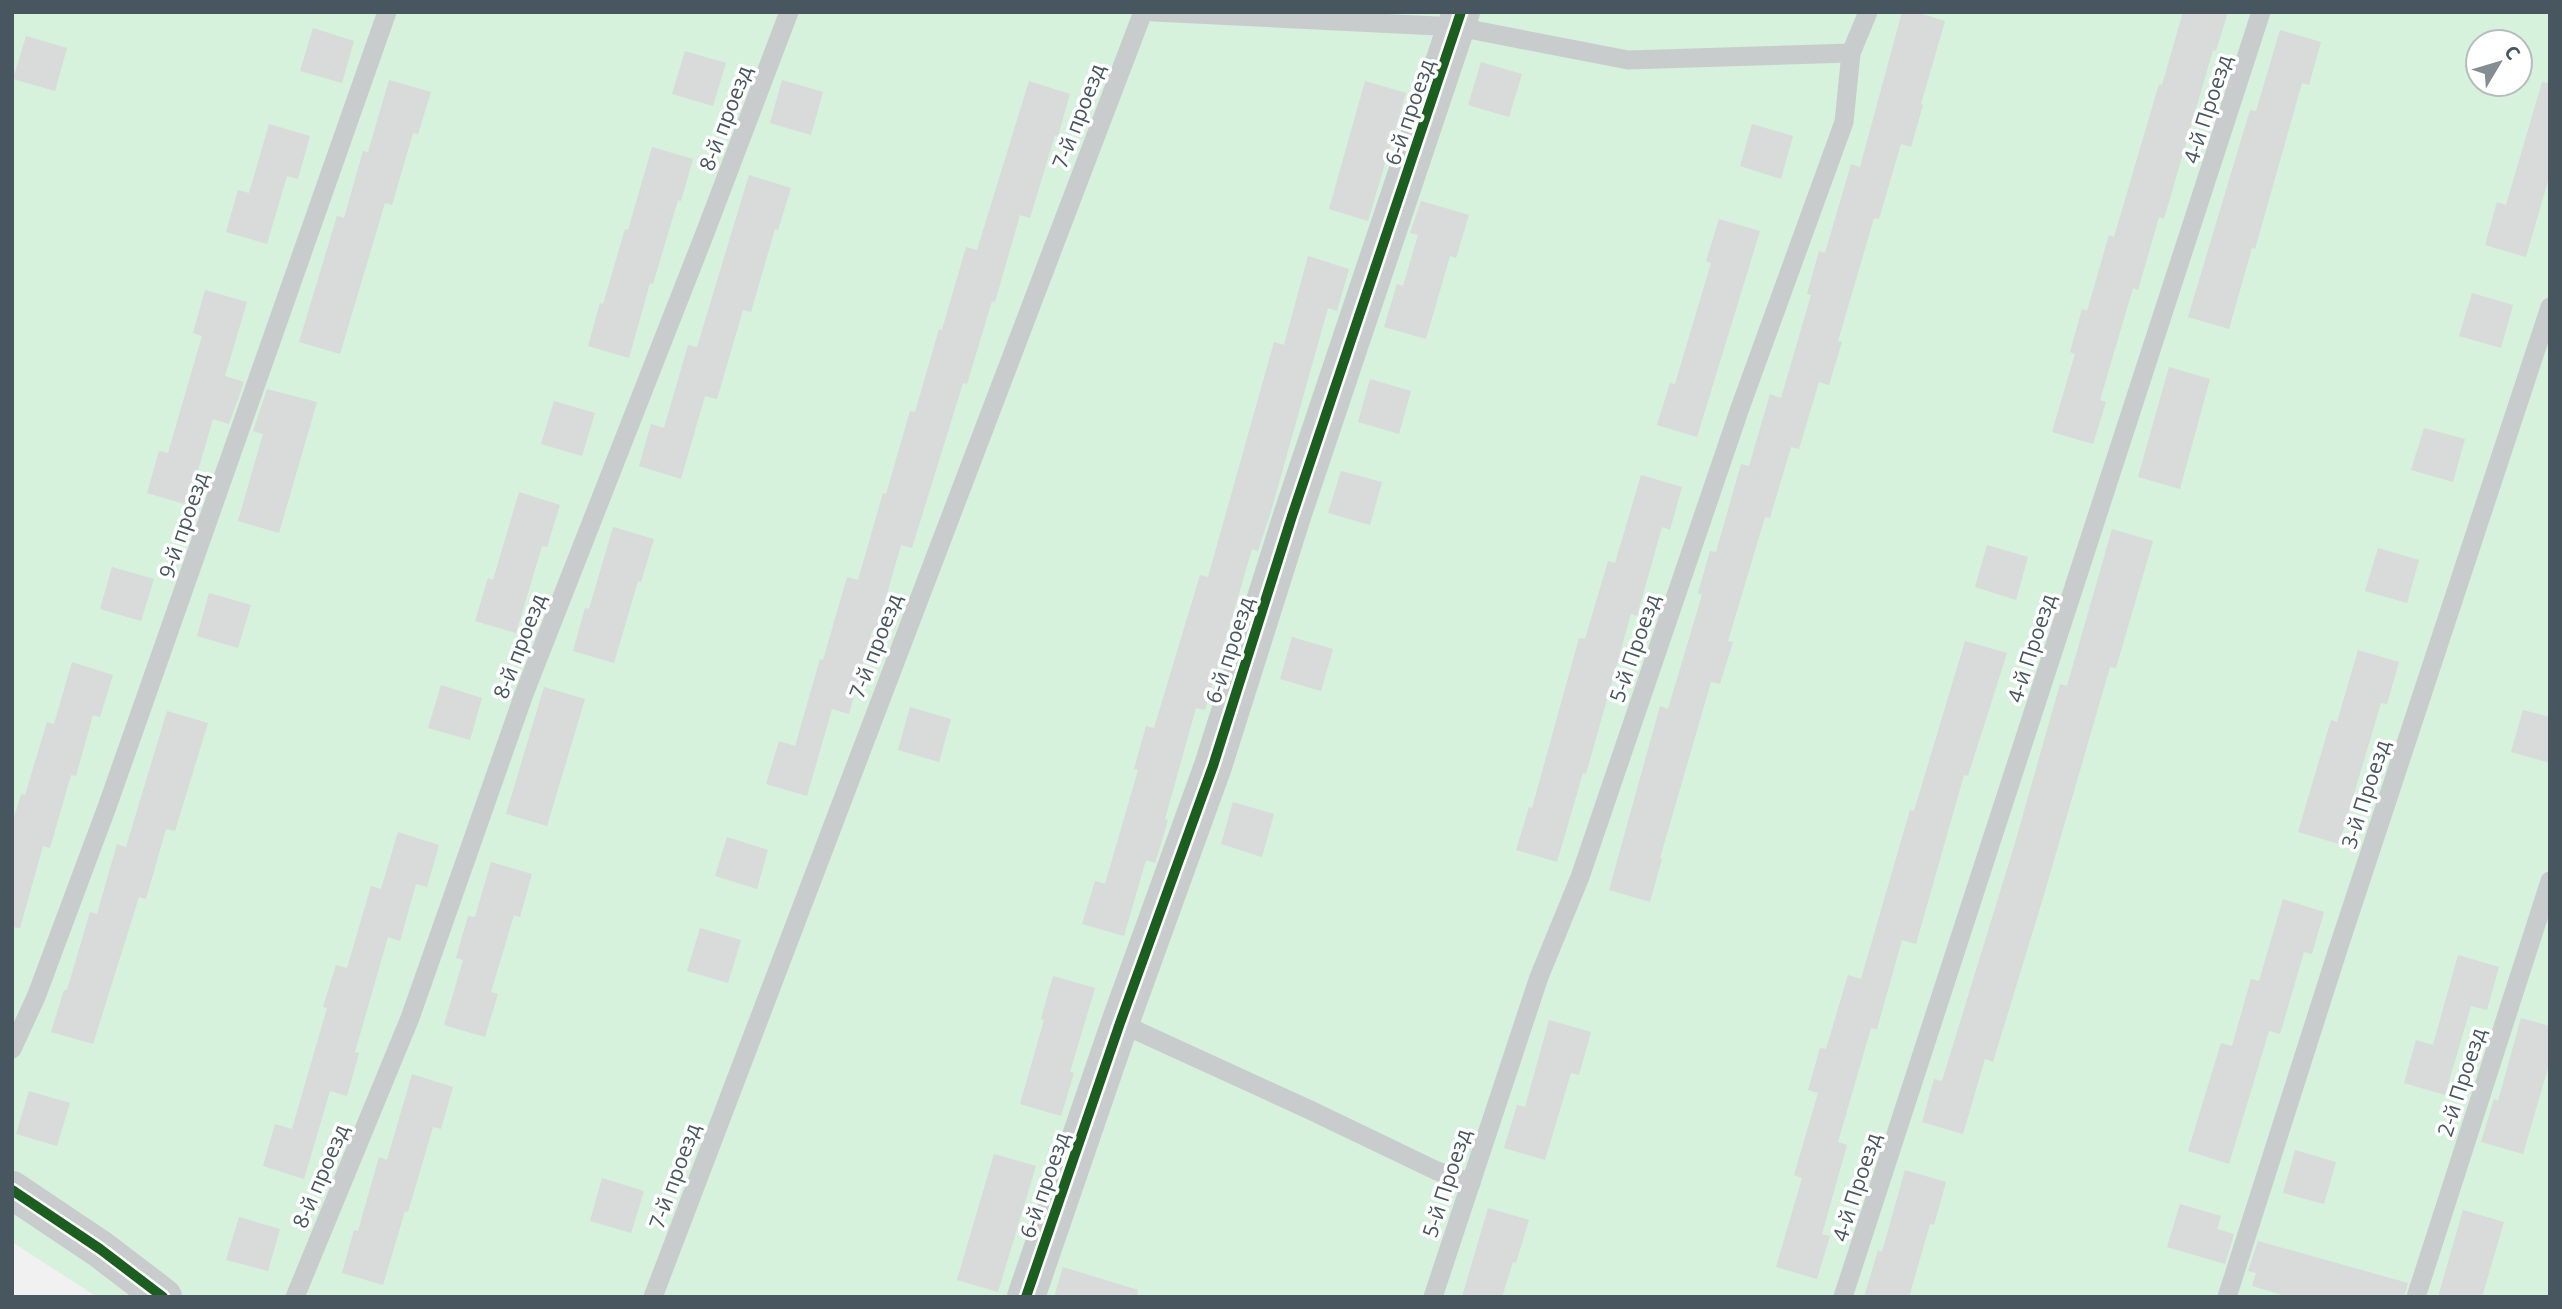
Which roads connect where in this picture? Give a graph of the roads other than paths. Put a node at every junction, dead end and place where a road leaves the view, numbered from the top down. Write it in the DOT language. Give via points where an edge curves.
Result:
graph roads {
  1 [pos="387,12"];
  2 [pos="789,12"];
  3 [pos="1143,12"];
  4 [pos="1154,12"];
  5 [pos="1868,12"];
  6 [pos="2261,12"];
  7 [pos="1460,19"];
  8 [pos="1851,53"];
  9 [pos="2550,307"];
  10 [pos="2550,881"];
  11 [pos="1120,1023"];
  12 [pos="12,1049"];
  13 [pos="1471,1183"];
  14 [pos="12,1190"];
  15 [pos="163,1297"];
  16 [pos="295,1297"];
  17 [pos="653,1297"];
  18 [pos="1026,1297"];
  19 [pos="1433,1297"];
  20 [pos="1843,1297"];
  21 [pos="2227,1297"];
  22 [pos="2416,1297"];
  1 -- 12 [label="lane, 9-й проезд" via="107,807 36,998"];
  2 -- 16 [label="lane, 8-й проезд" via="524,694 410,1018"];
  3 -- 17 [label="lane, 7-й проезд"];
  4 -- 7 [label="lane"];
  5 -- 8 [label="lane, 5-й Проезд"];
  6 -- 20 [label="lane, 4-й Проезд"];
  7 -- 8 [label="lane" via="1628,60"];
  7 -- 11 [label="street, 6-й проезд" via="1213,766"];
  8 -- 13 [label="lane, 5-й Проезд" via="1844,122 1740,408 1580,877 1539,977"];
  9 -- 21 [label="lane, 3-й Проезд"];
  10 -- 22 [label="lane, 2-й Проезд"];
  11 -- 13 [label="lane"];
  11 -- 18 [label="street, 6-й проезд"];
  13 -- 19 [label="lane, 5-й Проезд"];
  14 -- 15 [label="street"];
}
